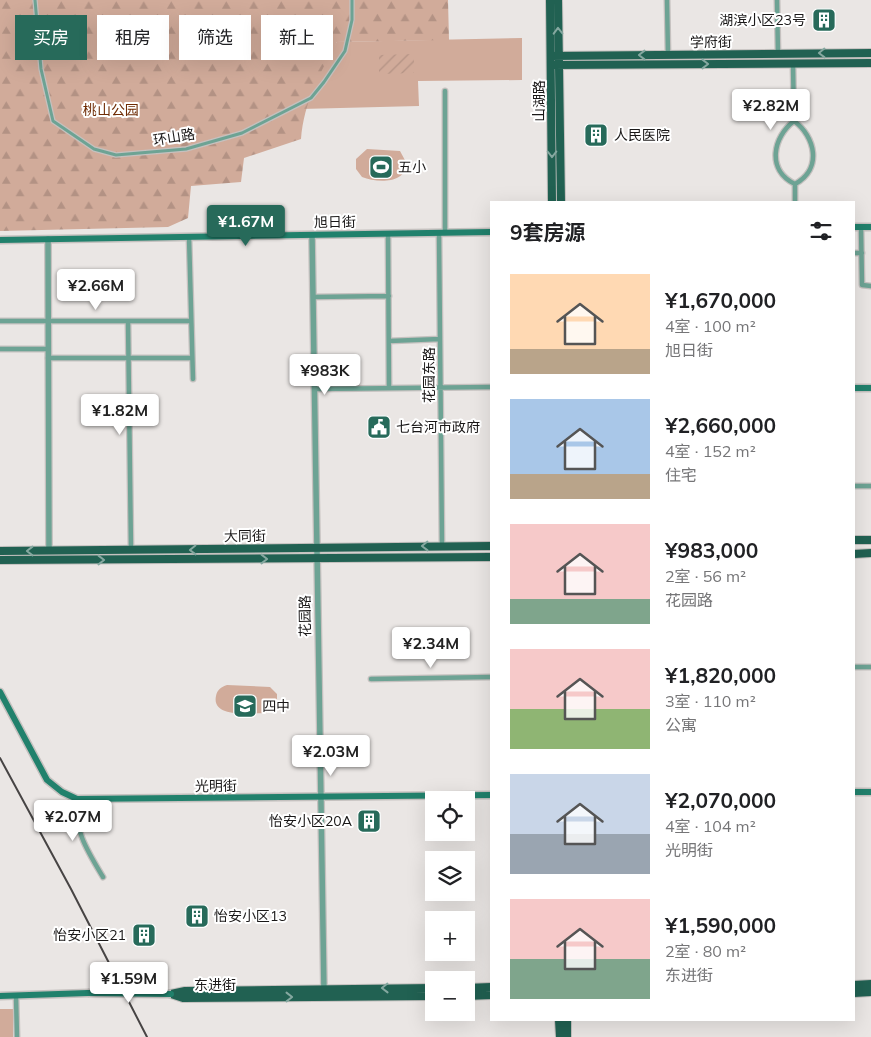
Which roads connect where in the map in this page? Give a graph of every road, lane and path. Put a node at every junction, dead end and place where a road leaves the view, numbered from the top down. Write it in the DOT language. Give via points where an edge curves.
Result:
graph roads {
  1 [pos="35,0"];
  2 [pos="352,0"];
  3 [pos="550,0"];
  4 [pos="558,0"];
  5 [pos="667,0"];
  6 [pos="777,0"];
  7 [pos="871,53"];
  8 [pos="744,54"];
  9 [pos="778,54"];
  10 [pos="668,55"];
  11 [pos="555,56"];
  12 [pos="793,63"];
  13 [pos="871,63"];
  14 [pos="744,64"];
  15 [pos="555,65"];
  16 [pos="446,91"];
  17 [pos="794,121"];
  18 [pos="795,184"];
  19 [pos="552,201"];
  20 [pos="561,201"];
  21 [pos="795,201"];
  22 [pos="857,227"];
  23 [pos="871,227"];
  24 [pos="490,232"];
  25 [pos="442,233"];
  26 [pos="388,234"];
  27 [pos="312,235"];
  28 [pos="190,237"];
  29 [pos="48,239"];
  30 [pos="0,240"];
  31 [pos="855,253"];
  32 [pos="862,253"];
  33 [pos="871,286"];
  34 [pos="389,296"];
  35 [pos="313,297"];
  36 [pos="0,321"];
  37 [pos="48,321"];
  38 [pos="128,321"];
  39 [pos="191,321"];
  40 [pos="440,340"];
  41 [pos="389,341"];
  42 [pos="48,348"];
  43 [pos="0,349"];
  44 [pos="48,358"];
  45 [pos="129,358"];
  46 [pos="192,358"];
  47 [pos="192,379"];
  48 [pos="490,387"];
  49 [pos="389,388"];
  50 [pos="441,388"];
  51 [pos="855,388"];
  52 [pos="871,388"];
  53 [pos="315,389"];
  54 [pos="855,486"];
  55 [pos="871,486"];
  56 [pos="855,540"];
  57 [pos="871,540"];
  58 [pos="442,546"];
  59 [pos="490,546"];
  60 [pos="317,548"];
  61 [pos="49,550"];
  62 [pos="0,551"];
  63 [pos="131,551"];
  64 [pos="855,554"];
  65 [pos="871,554"];
  66 [pos="490,557"];
  67 [pos="317,558"];
  68 [pos="0,560"];
  69 [pos="855,667"];
  70 [pos="871,667"];
  71 [pos="490,677"];
  72 [pos="371,679"];
  73 [pos="0,692"];
  74 [pos="855,792"];
  75 [pos="871,792"];
  76 [pos="490,795"];
  77 [pos="321,798"];
  78 [pos="77,799"];
  79 [pos="104,877"];
  80 [pos="855,984"];
  81 [pos="871,984"];
  82 [pos="425,988"];
  83 [pos="475,988"];
  84 [pos="490,988"];
  85 [pos="855,992"];
  86 [pos="871,992"];
  87 [pos="324,993"];
  88 [pos="171,994"];
  89 [pos="490,995"];
  90 [pos="0,996"];
  91 [pos="16,996"];
  92 [pos="425,996"];
  93 [pos="475,996"];
  94 [pos="559,1021"];
  95 [pos="567,1021"];
  96 [pos="17,1037"];
  97 [pos="560,1037"];
  98 [pos="568,1037"];
  1 -- 2 [label="street, 环山路" via="41,69 53,121 94,149 116,155 186,149 214,142 242,133 311,98 345,51 352,20"];
  3 -- 11 [label="main road, 山湖路"];
  11 -- 4 [label="main road, 山湖路, one-way"];
  5 -- 10 [label="street"];
  6 -- 9 [label="street"];
  7 -- 9 [label="main road, 学府街, one-way"];
  8 -- 9 [label="main road, 学府街"];
  8 -- 10 [label="main road, 学府街"];
  8 -- 14 [label="main road" via="740,59"];
  10 -- 11 [label="main road, 学府街, one-way"];
  11 -- 15 [label="main road, 山湖路"];
  12 -- 13 [label="main road, 学府街"];
  12 -- 14 [label="main road, 学府街"];
  12 -- 17 [label="street"];
  15 -- 14 [label="main road, 学府街, one-way"];
  15 -- 19 [label="main road, 山湖路, one-way"];
  15 -- 20 [label="main road, 山湖路"];
  16 -- 25 [label="street, 花园东路"];
  17 -- 18 [label="street" via="808,134 814,151 811,166"];
  17 -- 18 [label="street" via="780,135 775,152 782,174"];
  18 -- 21 [label="street"];
  22 -- 23 [label="main road"];
  22 -- 32 [label="street"];
  24 -- 25 [label="main road, 旭日街"];
  25 -- 26 [label="main road, 旭日街"];
  25 -- 40 [label="street, 花园东路"];
  26 -- 27 [label="main road, 旭日街"];
  26 -- 34 [label="street"];
  27 -- 28 [label="main road, 旭日街"];
  27 -- 35 [label="street, 花园路"];
  28 -- 29 [label="main road, 旭日街"];
  28 -- 39 [label="street"];
  29 -- 30 [label="main road, 旭日街"];
  29 -- 37 [label="street"];
  31 -- 32 [label="street"];
  32 -- 33 [label="street" via="862,286"];
  34 -- 35 [label="street"];
  34 -- 41 [label="street"];
  35 -- 53 [label="street, 花园路"];
  36 -- 37 [label="street"];
  37 -- 38 [label="street"];
  37 -- 42 [label="street"];
  38 -- 39 [label="street"];
  38 -- 45 [label="street"];
  39 -- 46 [label="street"];
  40 -- 41 [label="street"];
  40 -- 50 [label="street, 花园东路"];
  41 -- 49 [label="street"];
  42 -- 43 [label="street"];
  42 -- 44 [label="street"];
  44 -- 45 [label="street"];
  44 -- 61 [label="street"];
  45 -- 46 [label="street"];
  45 -- 63 [label="street"];
  46 -- 47 [label="street"];
  48 -- 50 [label="street"];
  49 -- 50 [label="street"];
  49 -- 53 [label="street"];
  50 -- 58 [label="street, 花园东路"];
  51 -- 52 [label="main road"];
  53 -- 60 [label="street, 花园路"];
  54 -- 55 [label="street"];
  56 -- 57 [label="main road"];
  58 -- 59 [label="main road, 大同街"];
  58 -- 60 [label="main road, 大同街, one-way"];
  60 -- 63 [label="main road, 大同街, one-way"];
  60 -- 67 [label="street, 花园路"];
  61 -- 62 [label="main road, 大同街, one-way"];
  61 -- 63 [label="main road, 大同街"];
  64 -- 65 [label="main road"];
  66 -- 67 [label="main road, 大同街"];
  68 -- 67 [label="main road, 大同街, one-way"];
  67 -- 77 [label="street, 花园路"];
  69 -- 70 [label="street"];
  71 -- 72 [label="street"];
  73 -- 78 [label="main road, 光明街" via="47,780"];
  74 -- 75 [label="main road"];
  76 -- 77 [label="main road, 光明街"];
  77 -- 78 [label="main road, 光明街"];
  77 -- 87 [label="street, 花园路"];
  78 -- 79 [label="street" via="75,813 83,844"];
  80 -- 81 [label="main road"];
  82 -- 87 [label="main road, 东进街, one-way"];
  83 -- 84 [label="main road"];
  85 -- 86 [label="main road"];
  87 -- 88 [label="main road, 东进街" via="184,991"];
  87 -- 92 [label="main road, 东进街"];
  88 -- 91 [label="main road, bridge"];
  89 -- 93 [label="main road"];
  90 -- 91 [label="main road"];
  91 -- 96 [label="street"];
  94 -- 97 [label="main road"];
  95 -- 98 [label="main road"];
}
